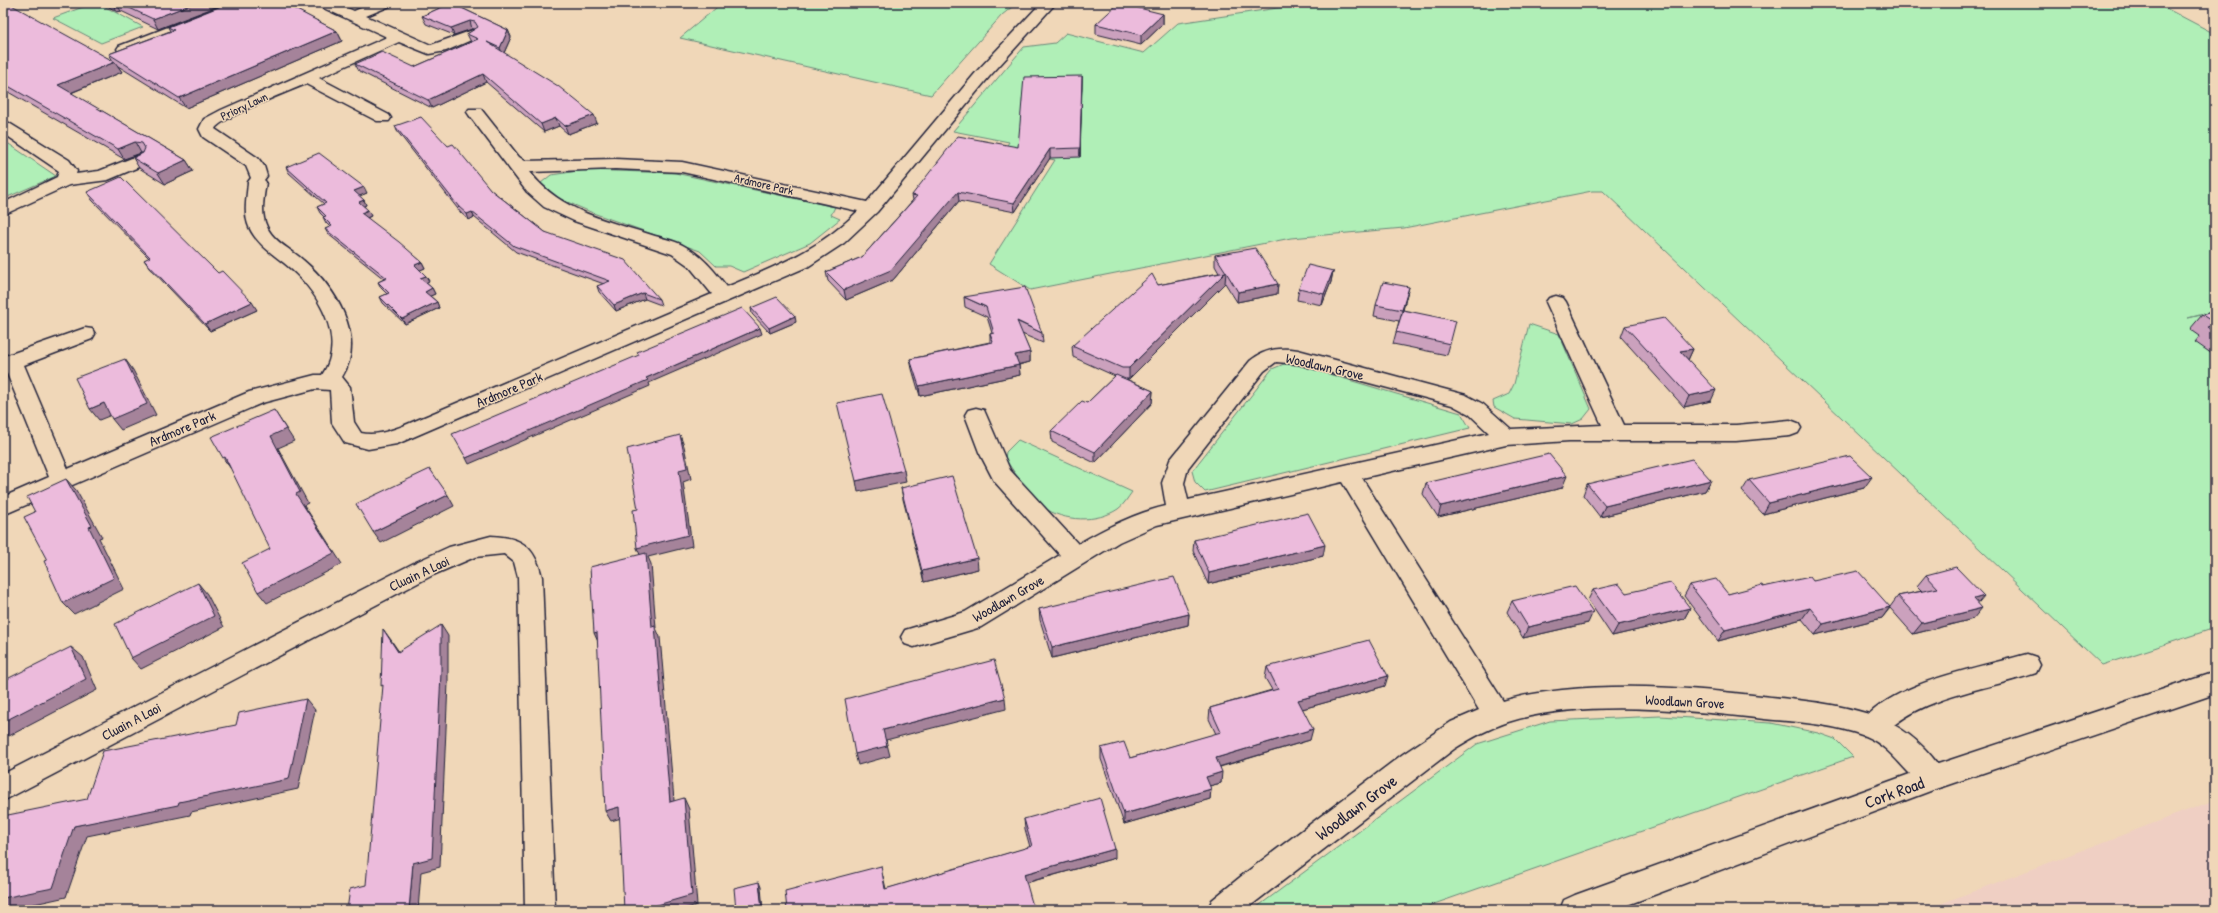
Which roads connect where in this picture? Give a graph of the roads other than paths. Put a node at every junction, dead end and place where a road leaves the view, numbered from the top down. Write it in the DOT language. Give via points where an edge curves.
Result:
graph roads {
  1 [pos="243,3"];
  2 [pos="324,3"];
  3 [pos="384,3"];
  4 [pos="1049,3"];
  5 [pos="354,16"];
  6 [pos="473,34"];
  7 [pos="399,36"];
  8 [pos="124,49"];
  9 [pos="307,78"];
  10 [pos="475,112"];
  11 [pos="383,118"];
  12 [pos="3,126"];
  13 [pos="142,159"];
  14 [pos="513,161"];
  15 [pos="64,180"];
  16 [pos="871,208"];
  17 [pos="3,210"];
  18 [pos="724,296"];
  19 [pos="1556,302"];
  20 [pos="84,334"];
  21 [pos="8,363"];
  22 [pos="329,381"];
  23 [pos="976,415"];
  24 [pos="1790,428"];
  25 [pos="1616,432"];
  26 [pos="1506,438"];
  27 [pos="1347,472"];
  28 [pos="62,480"];
  29 [pos="3,506"];
  30 [pos="1179,511"];
  31 [pos="1076,558"];
  32 [pos="914,637"];
  33 [pos="2027,665"];
  34 [pos="2215,683"];
  35 [pos="1497,715"];
  36 [pos="1873,727"];
  37 [pos="1932,778"];
  38 [pos="3,788"];
  39 [pos="540,910"];
  40 [pos="1223,910"];
  41 [pos="1576,910"];
  1 -- 8 [label="street"];
  2 -- 5 [label="street"];
  3 -- 5 [label="street"];
  4 -- 16 [label="street, Ardmore Park" via="998,57"];
  5 -- 7 [label="street"];
  6 -- 7 [label="street" via="432,50"];
  7 -- 9 [label="street, Priory Lawn"];
  9 -- 11 [label="street"];
  9 -- 22 [label="street, Priory Lawn" via="220,117 207,127 207,131 256,166 254,211 258,229 267,240 298,265 317,285 328,302 337,323 341,344 341,358"];
  10 -- 14 [label="street"];
  12 -- 15 [label="street" via="63,164 68,171"];
  13 -- 15 [label="street" via="102,176"];
  14 -- 16 [label="street, Ardmore Park" via="521,166 534,167 615,164 682,167"];
  14 -- 18 [label="street" via="533,188 550,203 580,217 679,250 696,262"];
  15 -- 17 [label="street"];
  16 -- 18 [label="street, Ardmore Park" via="828,248"];
  18 -- 22 [label="street, Ardmore Park" via="387,440 360,441 349,434 343,423 340,387"];
  19 -- 25 [label="street"];
  20 -- 21 [label="street"];
  21 -- 28 [label="street"];
  22 -- 28 [label="street, Ardmore Park" via="297,385 256,397"];
  23 -- 31 [label="street" via="1002,475"];
  24 -- 25 [label="street, Woodlawn Grove" via="1728,433"];
  25 -- 26 [label="street, Woodlawn Grove"];
  26 -- 27 [label="street, Woodlawn Grove"];
  26 -- 30 [label="street, Woodlawn Grove" via="1476,409 1459,400 1298,357 1273,355 1257,366 1178,466 1173,483"];
  27 -- 30 [label="street, Woodlawn Grove"];
  27 -- 35 [label="street"];
  28 -- 29 [label="street, Ardmore Park"];
  30 -- 31 [label="street, Woodlawn Grove" via="1151,518 1121,530"];
  31 -- 32 [label="street, Woodlawn Grove" via="986,614"];
  33 -- 36 [label="street" via="1918,699 1885,714"];
  34 -- 37 [label="street, Cork Road"];
  35 -- 36 [label="street, Woodlawn Grove" via="1555,703 1675,699 1809,713"];
  35 -- 40 [label="street, Woodlawn Grove" via="1477,722 1431,751"];
  36 -- 37 [label="street, Woodlawn Grove" via="1901,744"];
  37 -- 41 [label="street, Cork Road"];
  38 -- 39 [label="street, Cluain A Laoi" via="399,581 467,552 491,546 506,546 518,550 530,577"];
}
